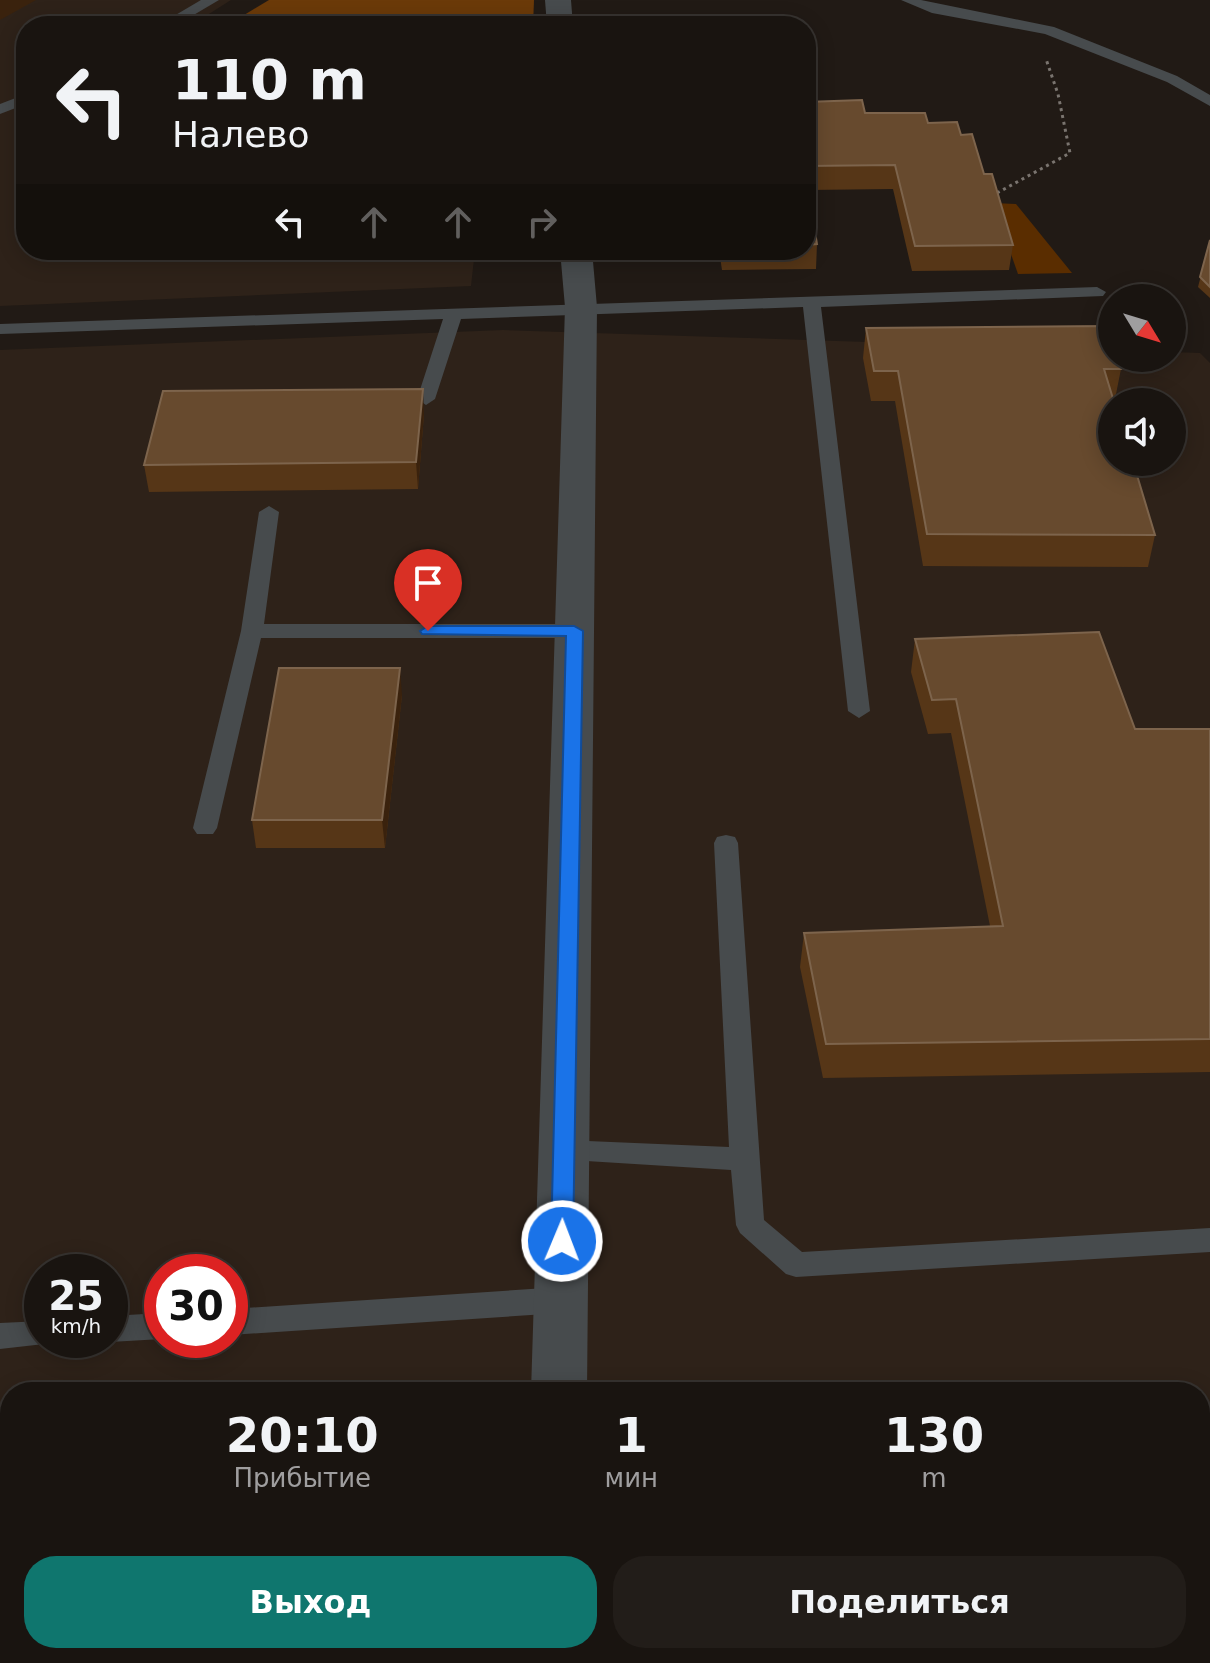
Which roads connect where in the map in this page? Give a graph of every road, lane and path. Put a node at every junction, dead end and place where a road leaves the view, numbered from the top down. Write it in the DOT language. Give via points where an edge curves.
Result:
graph roads {
  1 [pos="212,0"];
  2 [pos="908,0"];
  3 [pos="993,0"];
  4 [pos="182,16"];
  5 [pos="1012,21"];
  6 [pos="1063,35"];
  7 [pos="1210,101"];
  8 [pos="997,193"];
  9 [pos="577,260"];
  10 [pos="1097,292"];
  11 [pos="811,300"];
  12 [pos="581,307"];
  13 [pos="454,312"];
  14 [pos="0,329"];
  15 [pos="426,399"];
  16 [pos="269,512"];
  17 [pos="252,631"];
  18 [pos="574,631"];
  19 [pos="859,711"];
  20 [pos="205,828"];
  21 [pos="726,843"];
  22 [pos="564,1151"];
  23 [pos="744,1159"];
  24 [pos="1210,1240"];
  25 [pos="561,1300"];
  26 [pos="248,1321"];
  27 [pos="24,1335"];
  28 [pos="0,1336"];
  29 [pos="559,1382"];
  1 -- 4 [label="lane"];
  2 -- 5 [label="lane" via="967,16"];
  3 -- 5 [label="lane"];
  5 -- 6 [label="lane"];
  6 -- 7 [label="lane" via="1172,79"];
  6 -- 8 [label="path" via="1063,45 1044,63 1058,94 1070,153 1049,167 1017,177"];
  9 -- 12 [label="street"];
  10 -- 11 [label="lane"];
  11 -- 12 [label="lane"];
  11 -- 19 [label="lane"];
  12 -- 13 [label="lane"];
  12 -- 18 [label="street"];
  13 -- 14 [label="lane"];
  13 -- 15 [label="lane"];
  16 -- 17 [label="lane"];
  17 -- 18 [label="lane"];
  17 -- 20 [label="lane"];
  18 -- 22 [label="street"];
  21 -- 23 [label="lane"];
  22 -- 23 [label="lane"];
  22 -- 25 [label="street"];
  23 -- 24 [label="lane" via="750,1225 796,1265"];
  25 -- 26 [label="lane"];
  25 -- 29 [label="street"];
  27 -- 28 [label="lane"];
}
